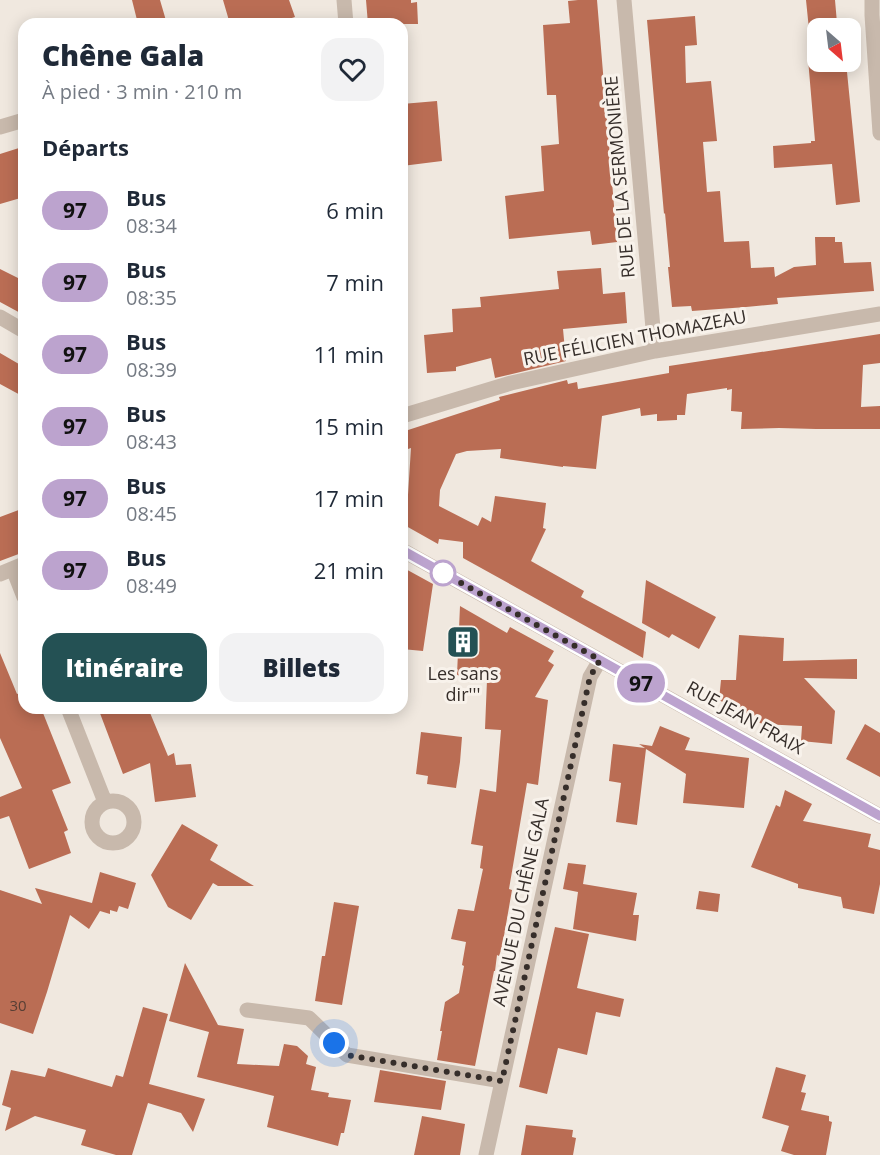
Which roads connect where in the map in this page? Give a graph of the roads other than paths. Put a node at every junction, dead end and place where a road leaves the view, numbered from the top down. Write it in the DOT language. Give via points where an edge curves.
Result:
graph roads {
  1 [pos="344,0"];
  2 [pos="624,0"];
  3 [pos="872,0"];
  4 [pos="345,18"];
  5 [pos="18,122"];
  6 [pos="0,127"];
  7 [pos="880,133"];
  8 [pos="880,314"];
  9 [pos="0,317"];
  10 [pos="18,328"];
  11 [pos="655,351"];
  12 [pos="408,414"];
  13 [pos="408,553"];
  14 [pos="12,569"];
  15 [pos="18,583"];
  16 [pos="600,660"];
  17 [pos="70,714"];
  18 [pos="105,802"];
  19 [pos="880,816"];
  20 [pos="247,1010"];
  21 [pos="502,1081"];
  22 [pos="486,1155"];
  1 -- 4 [label="street"];
  2 -- 11 [label="street, RUE DE LA SERMONIÈRE"];
  3 -- 7 [label="street"];
  5 -- 6 [label="street"];
  8 -- 11 [label="street, RUE FÉLICIEN THOMAZEAU"];
  9 -- 10 [label="street"];
  11 -- 12 [label="street, RUE FÉLICIEN THOMAZEAU" via="511,383"];
  13 -- 16 [label="street, RUE JEAN FRAIX"];
  14 -- 15 [label="street"];
  16 -- 19 [label="street, RUE JEAN FRAIX"];
  16 -- 21 [label="street, AVENUE DU CHÊNE GALA" via="590,677"];
  17 -- 18 [label="street"];
  20 -- 21 [label="street" via="309,1018 347,1055"];
  21 -- 22 [label="street, AVENUE DU CHÊNE GALA"];
}
